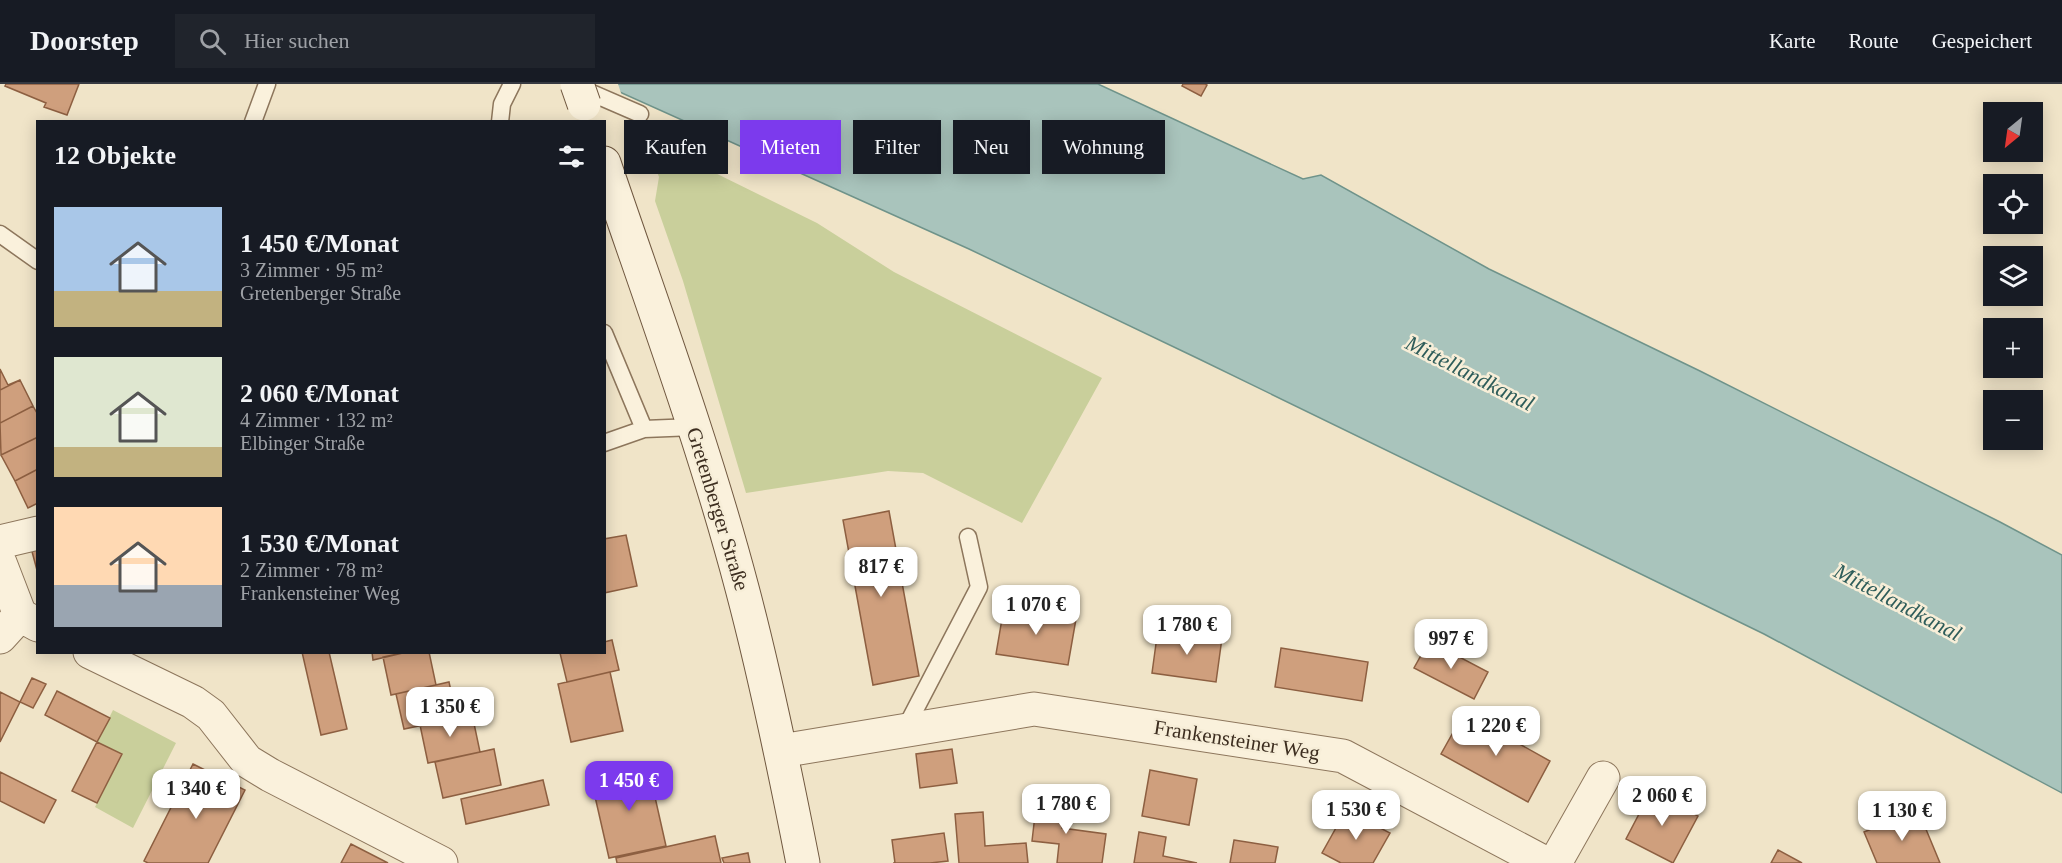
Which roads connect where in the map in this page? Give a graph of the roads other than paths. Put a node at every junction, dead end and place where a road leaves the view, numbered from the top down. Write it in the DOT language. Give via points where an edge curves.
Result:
graph roads {
  1 [pos="267,84"];
  2 [pos="512,84"];
  3 [pos="581,98"];
  4 [pos="640,114"];
  5 [pos="254,120"];
  6 [pos="500,120"];
  7 [pos="606,170"];
  8 [pos="0,234"];
  9 [pos="36,260"];
  10 [pos="606,338"];
  11 [pos="694,427"];
  12 [pos="644,429"];
  13 [pos="606,442"];
  14 [pos="36,533"];
  15 [pos="968,537"];
  16 [pos="0,542"];
  17 [pos="0,563"];
  18 [pos="19,626"];
  19 [pos="94,654"];
  20 [pos="905,729"];
  21 [pos="781,751"];
  22 [pos="1603,778"];
  23 [pos="441,863"];
  24 [pos="803,863"];
  25 [pos="1545,863"];
  26 [pos="1555,863"];
  1 -- 5 [label="lane"];
  2 -- 6 [label="lane" via="502,104"];
  3 -- 4 [label="lane"];
  7 -- 11 [label="street, Gretenberger Straße"];
  8 -- 9 [label="lane"];
  10 -- 12 [label="lane"];
  11 -- 12 [label="lane"];
  11 -- 21 [label="street, Gretenberger Straße" via="742,587"];
  12 -- 13 [label="lane"];
  14 -- 16 [label="street"];
  15 -- 20 [label="lane" via="979,586"];
  17 -- 18 [label="street"];
  19 -- 23 [label="street" via="193,702 211,715 247,761 270,775"];
  20 -- 21 [label="street, Frankensteiner Weg"];
  20 -- 25 [label="street, Frankensteiner Weg" via="1034,708 1343,756"];
  21 -- 24 [label="street, Gretenberger Straße"];
  22 -- 26 [label="street"];
}
